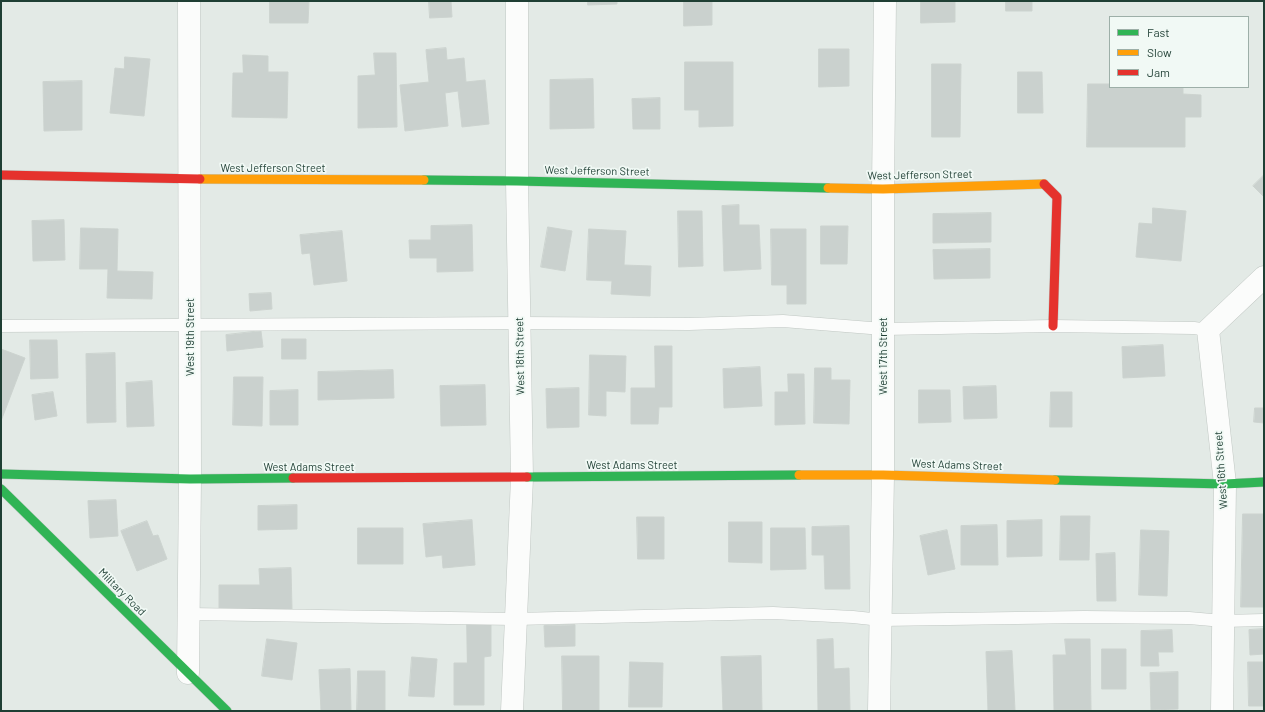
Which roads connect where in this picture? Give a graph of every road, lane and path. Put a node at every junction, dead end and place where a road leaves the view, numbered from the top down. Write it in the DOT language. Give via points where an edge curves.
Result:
graph roads {
  1 [pos="189,1"];
  2 [pos="517,1"];
  3 [pos="886,1"];
  4 [pos="1,175"];
  5 [pos="189,180"];
  6 [pos="517,181"];
  7 [pos="883,189"];
  8 [pos="1264,277"];
  9 [pos="520,323"];
  10 [pos="190,324"];
  11 [pos="1,326"];
  12 [pos="1053,326"];
  13 [pos="883,329"];
  14 [pos="1208,330"];
  15 [pos="1,474"];
  16 [pos="883,475"];
  17 [pos="522,478"];
  18 [pos="190,479"];
  19 [pos="1264,482"];
  20 [pos="1225,484"];
  21 [pos="1,489"];
  22 [pos="189,614"];
  23 [pos="515,619"];
  24 [pos="881,620"];
  25 [pos="1264,620"];
  26 [pos="1223,621"];
  27 [pos="188,673"];
  28 [pos="227,711"];
  29 [pos="512,711"];
  30 [pos="879,711"];
  31 [pos="1222,711"];
  1 -- 5 [label="street, West 19th Street"];
  2 -- 6 [label="street, West 18th Street"];
  3 -- 7 [label="street, West 17th Street"];
  4 -- 5 [label="street, West Jefferson Street"];
  5 -- 6 [label="street, West Jefferson Street"];
  5 -- 10 [label="street, West 19th Street"];
  6 -- 7 [label="street, West Jefferson Street"];
  6 -- 9 [label="street, West 18th Street"];
  7 -- 12 [label="street, West Jefferson Street" via="1044,184 1057,197"];
  7 -- 13 [label="street, West 17th Street"];
  8 -- 14 [label="street"];
  9 -- 10 [label="lane"];
  9 -- 13 [label="lane" via="689,324 783,321"];
  9 -- 17 [label="street, West 18th Street"];
  10 -- 11 [label="lane"];
  10 -- 18 [label="street, West 19th Street"];
  12 -- 13 [label="lane"];
  12 -- 14 [label="lane"];
  13 -- 16 [label="street, West 17th Street"];
  14 -- 20 [label="street, West 16th Street"];
  15 -- 18 [label="street, West Adams Street"];
  16 -- 17 [label="street, West Adams Street"];
  16 -- 20 [label="street, West Adams Street"];
  16 -- 24 [label="street, West 17th Street"];
  17 -- 18 [label="street, West Adams Street"];
  17 -- 23 [label="street, West 18th Street"];
  18 -- 22 [label="street, West 19th Street"];
  19 -- 20 [label="street, West Adams Street"];
  20 -- 26 [label="street, West 16th Street"];
  21 -- 27 [label="street, Military Road"];
  22 -- 23 [label="lane"];
  22 -- 27 [label="street, West 19th Street"];
  23 -- 24 [label="lane" via="773,613"];
  23 -- 29 [label="street, West 18th Street"];
  24 -- 26 [label="lane" via="1084,617 1189,618"];
  24 -- 30 [label="street, West 17th Street"];
  25 -- 26 [label="lane"];
  26 -- 31 [label="street, West 16th Street"];
  27 -- 28 [label="street, Military Road"];
}
